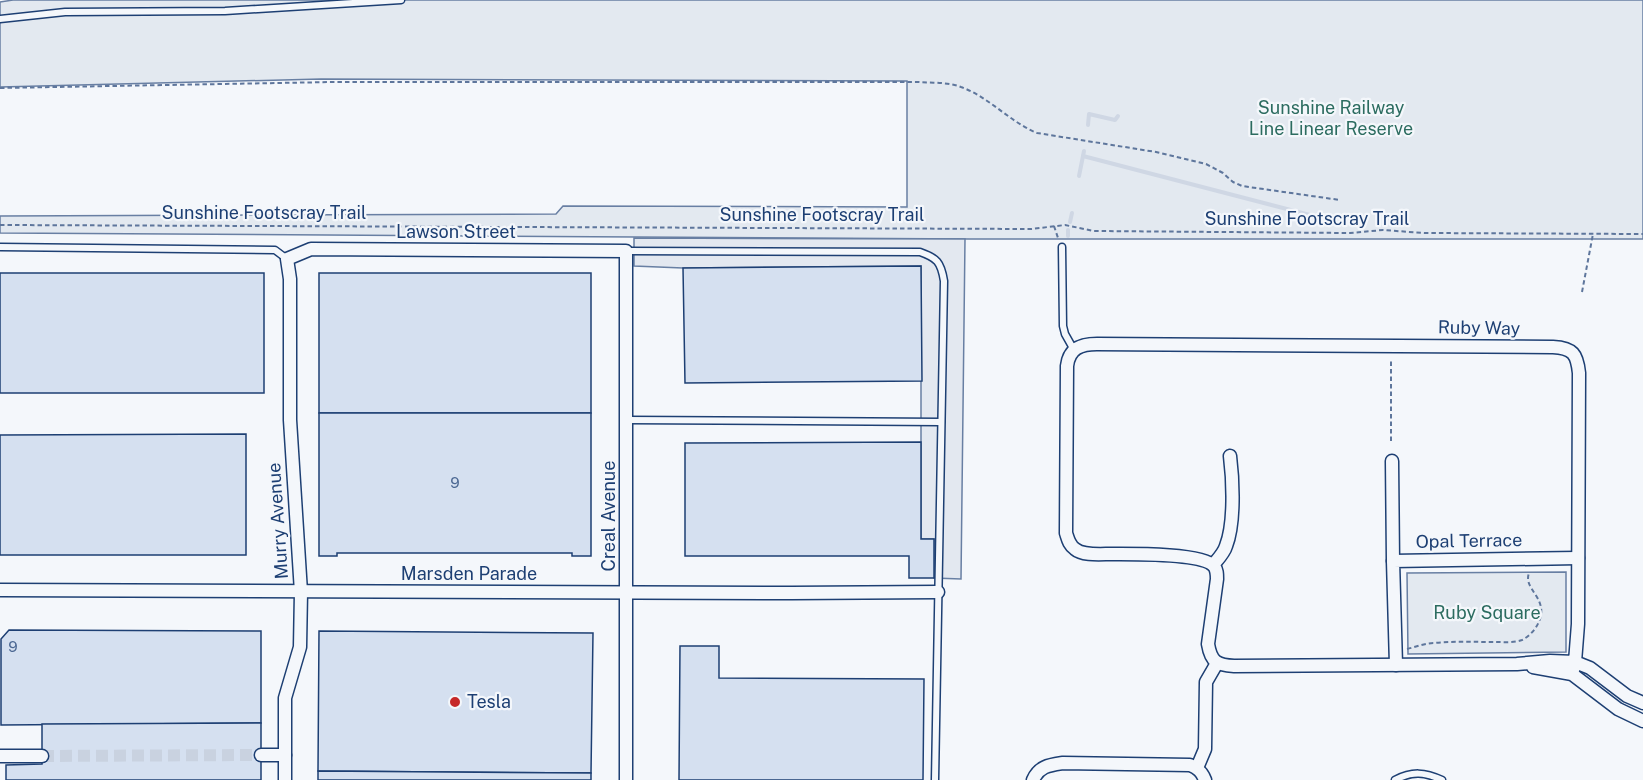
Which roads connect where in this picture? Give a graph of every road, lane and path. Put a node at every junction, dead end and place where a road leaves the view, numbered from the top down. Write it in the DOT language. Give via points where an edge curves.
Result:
graph roads {
  1 [pos="402,0"];
  2 [pos="0,19"];
  3 [pos="0,88"];
  4 [pos="1340,200"];
  5 [pos="0,225"];
  6 [pos="1054,226"];
  7 [pos="1593,234"];
  8 [pos="1643,234"];
  9 [pos="0,247"];
  10 [pos="1062,247"];
  11 [pos="626,251"];
  12 [pos="287,259"];
  13 [pos="1582,292"];
  14 [pos="1074,350"];
  15 [pos="1392,353"];
  16 [pos="627,420"];
  17 [pos="941,423"];
  18 [pos="1391,441"];
  19 [pos="1230,456"];
  20 [pos="1392,461"];
  21 [pos="1578,558"];
  22 [pos="1532,559"];
  23 [pos="1394,561"];
  24 [pos="1213,565"];
  25 [pos="0,590"];
  26 [pos="301,592"];
  27 [pos="938,592"];
  28 [pos="627,593"];
  29 [pos="1403,649"];
  30 [pos="1217,663"];
  31 [pos="1396,665"];
  32 [pos="1574,668"];
  33 [pos="1627,696"];
  34 [pos="1643,703"];
  35 [pos="1618,709"];
  36 [pos="1643,721"];
  37 [pos="261,755"];
  38 [pos="285,755"];
  39 [pos="0,756"];
  40 [pos="42,756"];
  41 [pos="1197,768"];
  42 [pos="285,780"];
  43 [pos="626,780"];
  44 [pos="935,780"];
  45 [pos="1033,780"];
  46 [pos="1205,780"];
  47 [pos="1395,780"];
  48 [pos="1442,780"];
  1 -- 2 [label="lane" via="225,11 65,12"];
  3 -- 4 [label="path" via="333,82 951,84 980,97 1037,133 1206,164 1242,186"];
  5 -- 6 [label="path, Sunshine Footscray Trail" via="1031,230"];
  6 -- 7 [label="path, Sunshine Footscray Trail" via="1094,231"];
  6 -- 10 [label="path"];
  7 -- 8 [label="path, Sunshine Footscray Trail"];
  7 -- 13 [label="path"];
  9 -- 12 [label="lane" via="275,250"];
  10 -- 14 [label="lane" via="1063,326"];
  11 -- 12 [label="street, Lawson Street" via="311,249"];
  11 -- 16 [label="street, Creal Avenue"];
  11 -- 17 [label="lane" via="920,252 933,257 942,267 944,280"];
  12 -- 26 [label="street, Murry Avenue" via="290,420"];
  14 -- 21 [label="street, Ruby Way" via="1097,344 1564,348 1578,361 1579,373"];
  14 -- 24 [label="street" via="1067,366 1068,541 1079,551 1096,554 1187,557"];
  15 -- 18 [label="path"];
  16 -- 17 [label="lane"];
  16 -- 28 [label="street, Creal Avenue"];
  17 -- 27 [label="lane"];
  19 -- 24 [label="street" via="1230,533 1224,552"];
  20 -- 23 [label="street"];
  21 -- 22 [label="street, Opal Terrace"];
  21 -- 32 [label="street, Ruby Way"];
  22 -- 23 [label="street, Opal Terrace"];
  22 -- 29 [label="path" via="1527,579 1540,601 1541,614 1526,638 1512,642 1431,643"];
  23 -- 31 [label="street, Opal Terrace"];
  24 -- 30 [label="street" via="1217,579 1208,645"];
  25 -- 26 [label="street, Marsden Parade"];
  26 -- 28 [label="street, Marsden Parade"];
  26 -- 38 [label="street, Murry Avenue" via="300,647 285,698"];
  27 -- 28 [label="street, Marsden Parade"];
  27 -- 44 [label="lane"];
  28 -- 43 [label="street, Creal Avenue"];
  30 -- 31 [label="street"];
  30 -- 41 [label="street" via="1206,682 1206,740"];
  31 -- 32 [label="street" via="1550,661"];
  32 -- 33 [label="street" via="1590,668"];
  32 -- 35 [label="street"];
  33 -- 34 [label="street"];
  33 -- 35 [label="street"];
  35 -- 36 [label="street"];
  37 -- 38 [label="street"];
  38 -- 42 [label="street, Murry Avenue"];
  39 -- 40 [label="street"];
  41 -- 45 [label="street" via="1179,764 1049,765"];
  41 -- 46 [label="street"];
  47 -- 48 [label="lane" via="1421,773"];
}
